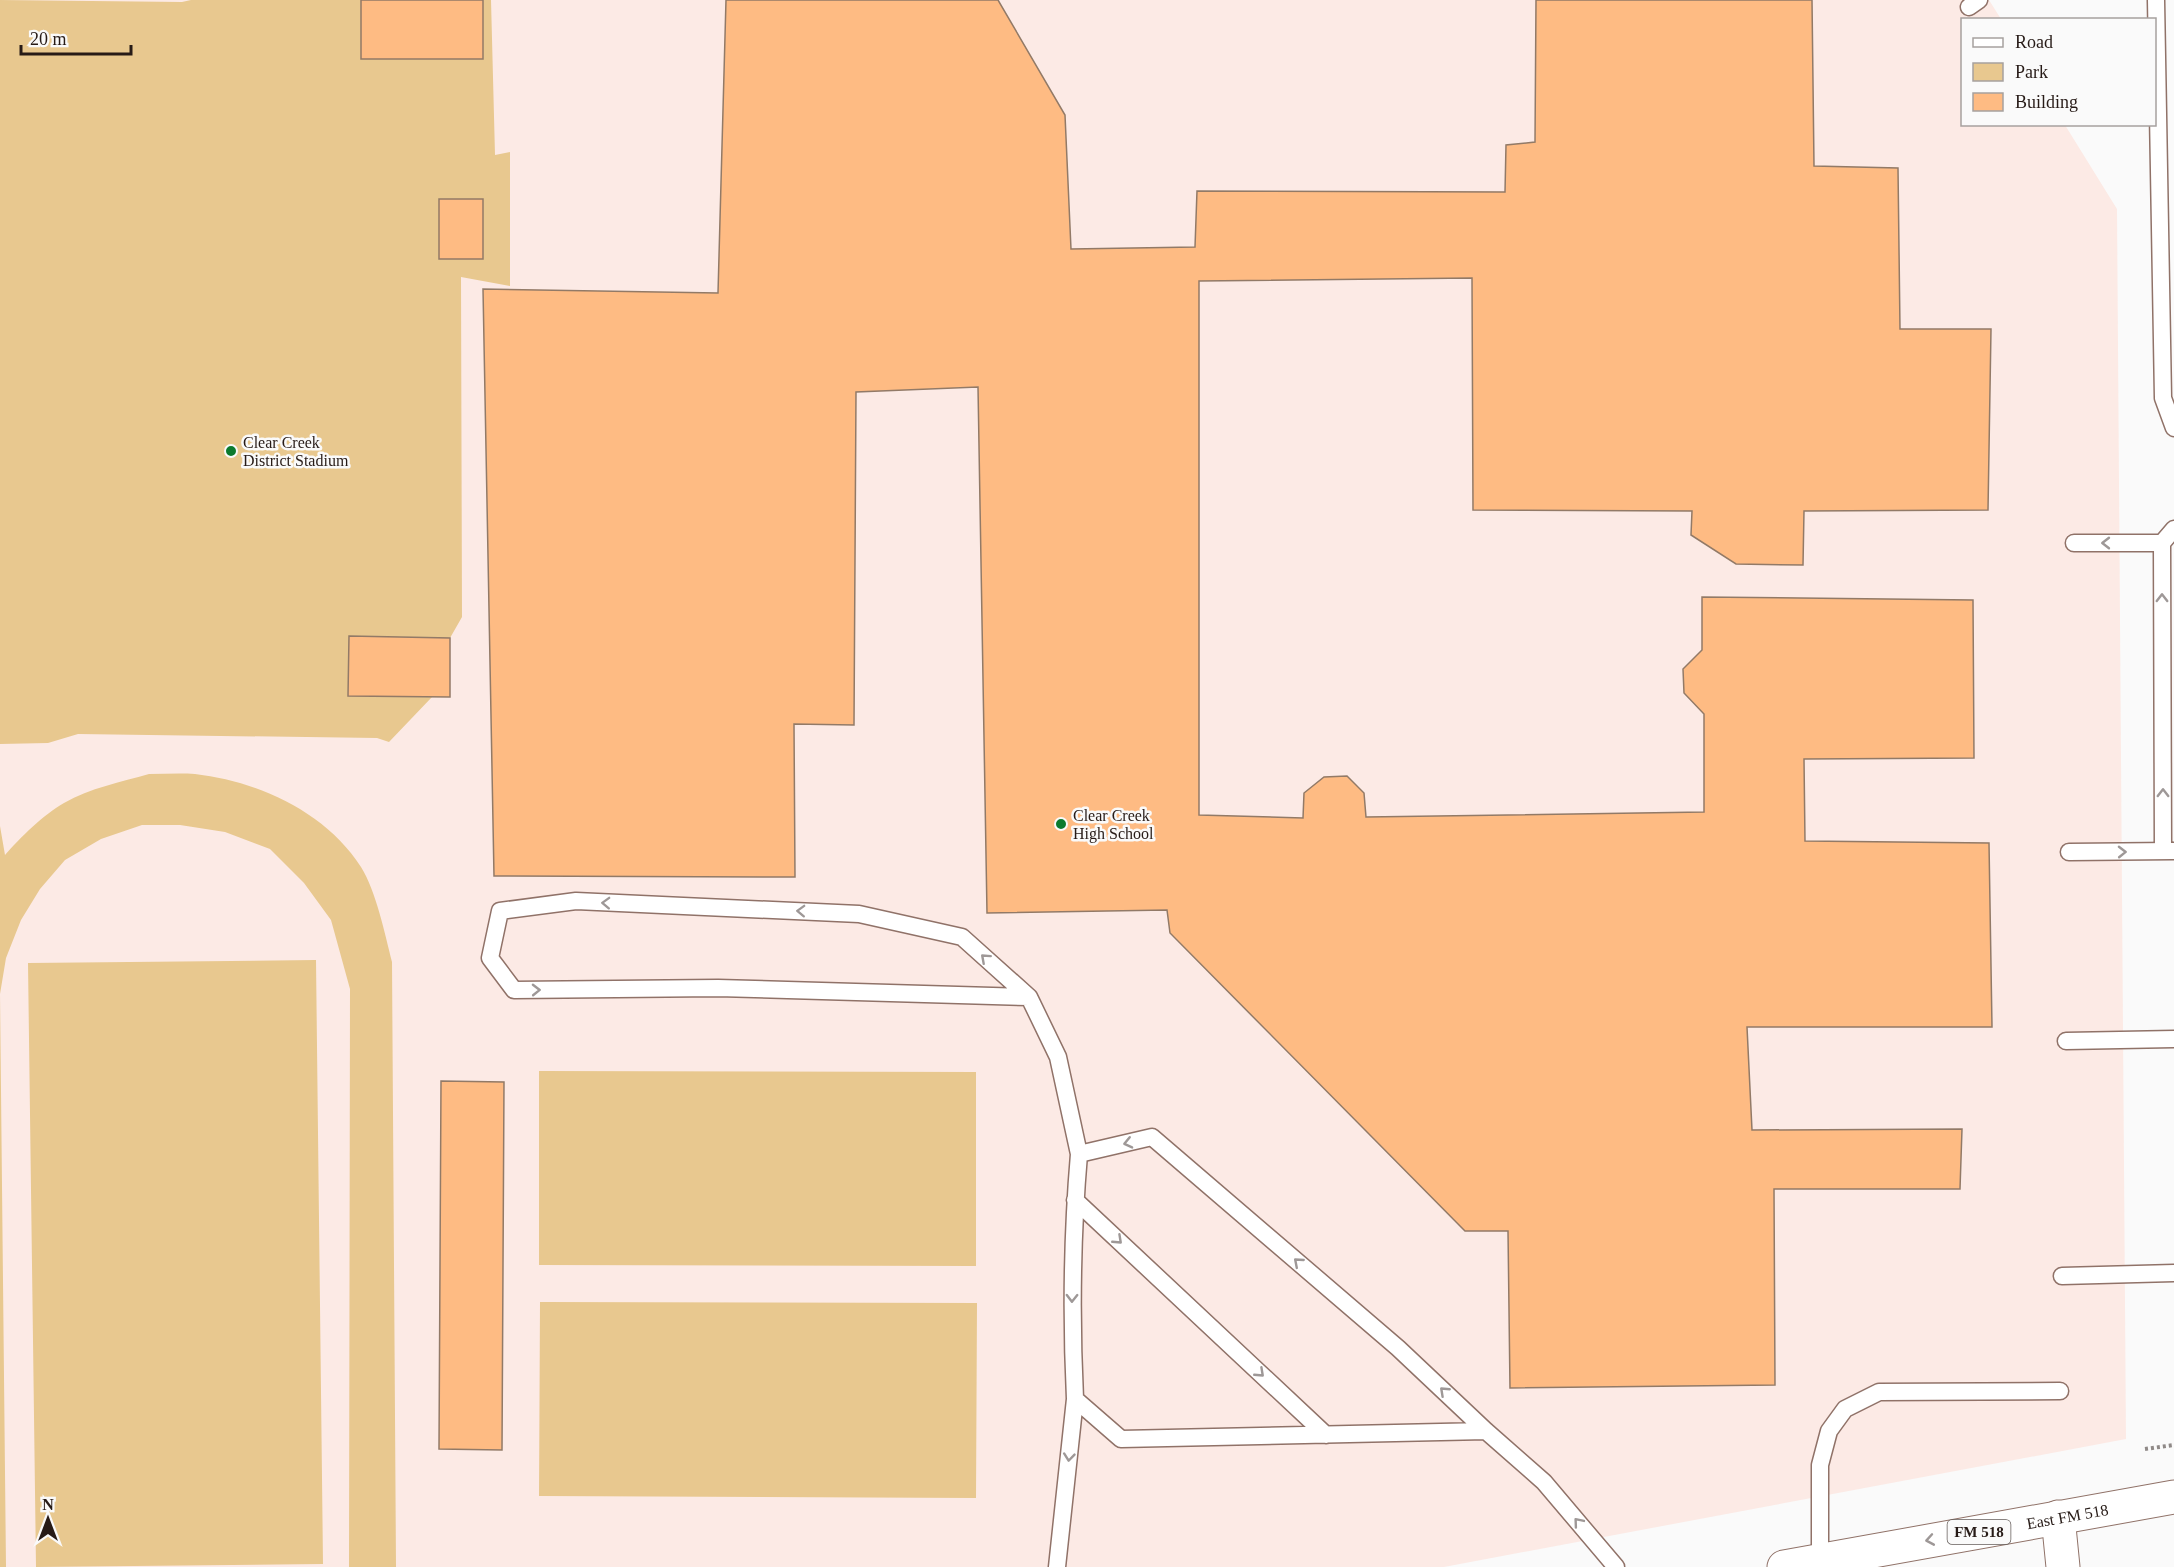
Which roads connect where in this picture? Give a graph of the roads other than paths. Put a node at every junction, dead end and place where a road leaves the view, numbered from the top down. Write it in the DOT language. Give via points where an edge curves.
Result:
graph roads {
  1 [pos="2156,0"];
  2 [pos="2174,428"];
  3 [pos="2174,529"];
  4 [pos="2074,543"];
  5 [pos="2162,543"];
  6 [pos="2168,851"];
  7 [pos="2069,852"];
  8 [pos="1029,997"];
  9 [pos="2174,1039"];
  10 [pos="2066,1041"];
  11 [pos="1079,1154"];
  12 [pos="1075,1200"];
  13 [pos="2174,1273"];
  14 [pos="2062,1276"];
  15 [pos="2060,1391"];
  16 [pos="1075,1399"];
  17 [pos="1486,1431"];
  18 [pos="1326,1435"];
  19 [pos="2174,1497"];
  20 [pos="2058,1517"];
  21 [pos="1820,1560"];
  22 [pos="1057,1567"];
  23 [pos="1616,1567"];
  24 [pos="1784,1567"];
  25 [pos="2063,1567"];
  1 -- 2 [label="lane" via="2163,398"];
  3 -- 5 [label="lane"];
  5 -- 4 [label="lane, one-way"];
  6 -- 5 [label="lane, one-way"];
  7 -- 6 [label="lane, one-way"];
  8 -- 8 [label="lane, one-way" via="962,937 860,914 576,902 500,911 490,958 514,990 718,987"];
  8 -- 11 [label="lane" via="1058,1057"];
  9 -- 10 [label="lane"];
  11 -- 12 [label="lane"];
  17 -- 11 [label="lane, one-way" via="1398,1348 1152,1137"];
  12 -- 16 [label="lane, one-way"];
  12 -- 18 [label="lane, one-way"];
  13 -- 14 [label="lane"];
  15 -- 21 [label="lane" via="1878,1392 1845,1409 1829,1431 1820,1465"];
  16 -- 18 [label="lane" via="1121,1439"];
  16 -- 22 [label="lane, one-way"];
  17 -- 18 [label="lane"];
  23 -- 17 [label="lane, one-way" via="1545,1482"];
  19 -- 20 [label="main road, East FM 518 / FM 518"];
  20 -- 21 [label="main road, East FM 518 / FM 518, one-way"];
  20 -- 25 [label="main road"];
  21 -- 24 [label="main road, East FM 518 / FM 518"];
}
